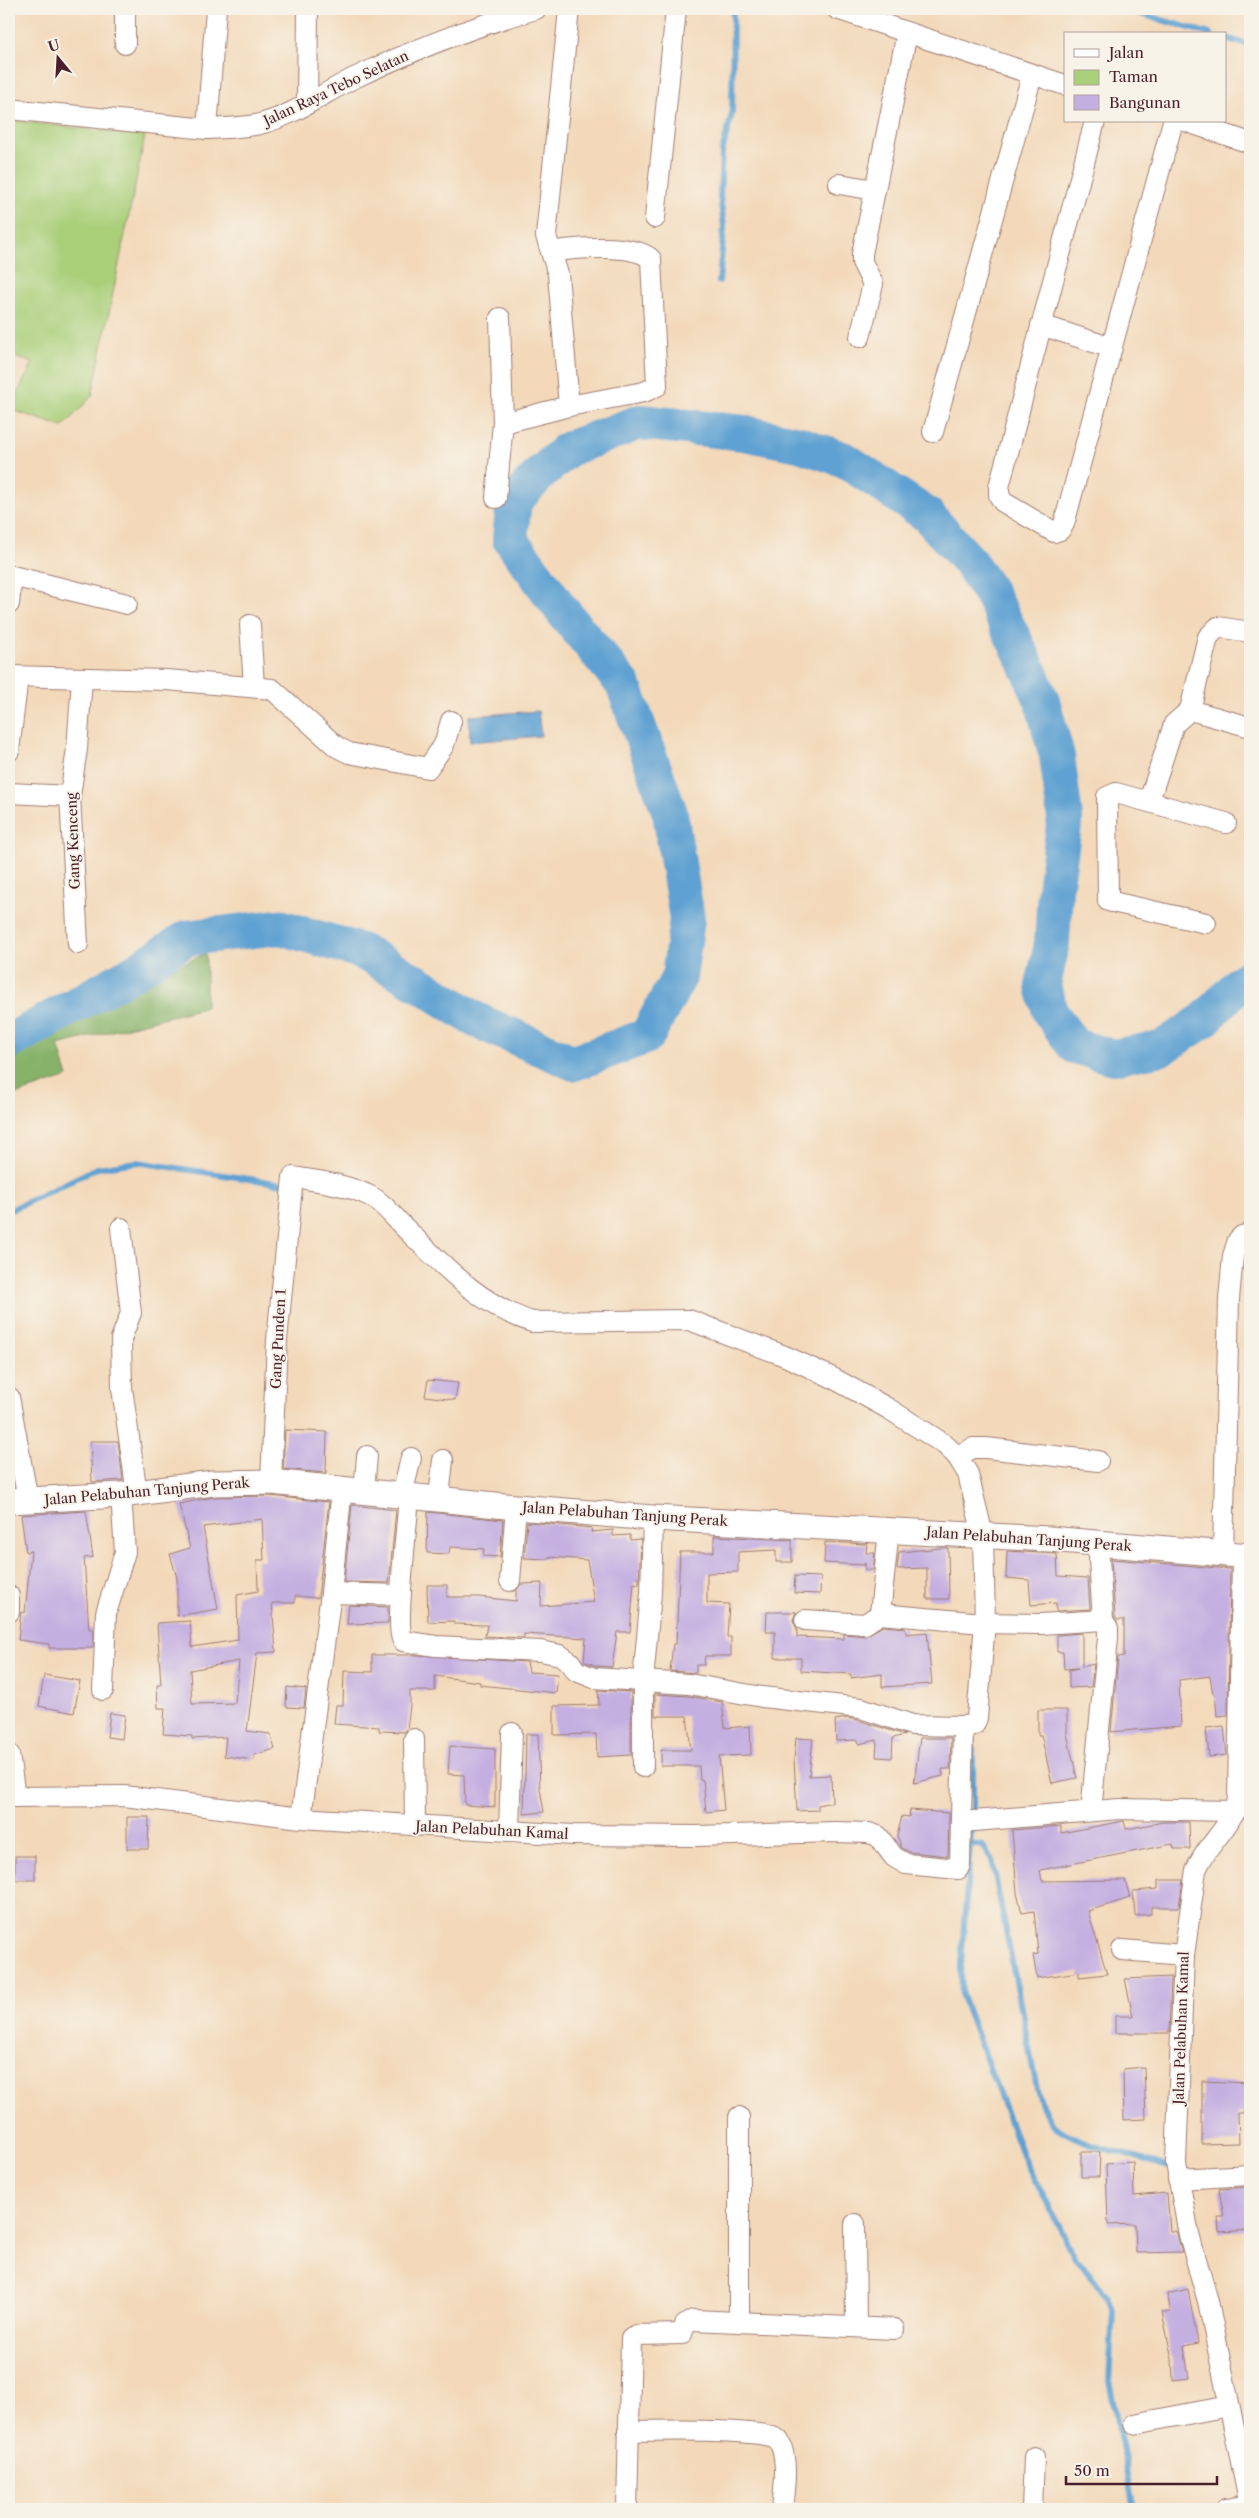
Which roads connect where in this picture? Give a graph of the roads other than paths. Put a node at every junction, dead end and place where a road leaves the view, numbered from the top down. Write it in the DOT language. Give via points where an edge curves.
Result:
graph roads {
  1 [pos="126,9"];
  2 [pos="216,9"];
  3 [pos="308,9"];
  4 [pos="536,9"];
  5 [pos="569,9"];
  6 [pos="676,9"];
  7 [pos="837,9"];
  8 [pos="907,33"];
  9 [pos="125,44"];
  10 [pos="1032,75"];
  11 [pos="1064,85"];
  12 [pos="307,103"];
  13 [pos="9,109"];
  14 [pos="1095,122"];
  15 [pos="1173,122"];
  16 [pos="1188,122"];
  17 [pos="207,129"];
  18 [pos="1250,144"];
  19 [pos="839,184"];
  20 [pos="875,190"];
  21 [pos="655,218"];
  22 [pos="551,252"];
  23 [pos="500,318"];
  24 [pos="1041,325"];
  25 [pos="860,337"];
  26 [pos="1112,348"];
  27 [pos="569,406"];
  28 [pos="503,423"];
  29 [pos="933,432"];
  30 [pos="496,498"];
  31 [pos="10,575"];
  32 [pos="9,604"];
  33 [pos="126,604"];
  34 [pos="250,625"];
  35 [pos="1250,632"];
  36 [pos="13,677"];
  37 [pos="82,679"];
  38 [pos="254,686"];
  39 [pos="1190,710"];
  40 [pos="450,721"];
  41 [pos="1250,727"];
  42 [pos="9,751"];
  43 [pos="9,793"];
  44 [pos="70,796"];
  45 [pos="1149,802"];
  46 [pos="1226,823"];
  47 [pos="1206,923"];
  48 [pos="78,944"];
  49 [pos="121,1228"];
  50 [pos="1250,1234"];
  51 [pos="9,1397"];
  52 [pos="367,1456"];
  53 [pos="957,1456"];
  54 [pos="411,1458"];
  55 [pos="443,1460"];
  56 [pos="1098,1461"];
  57 [pos="271,1482"];
  58 [pos="353,1489"];
  59 [pos="129,1495"];
  60 [pos="406,1496"];
  61 [pos="439,1498"];
  62 [pos="18,1501"];
  63 [pos="516,1507"];
  64 [pos="653,1518"];
  65 [pos="889,1530"];
  66 [pos="974,1535"];
  67 [pos="1098,1543"];
  68 [pos="1238,1556"];
  69 [pos="510,1581"];
  70 [pos="330,1593"];
  71 [pos="401,1595"];
  72 [pos="9,1596"];
  73 [pos="9,1612"];
  74 [pos="880,1614"];
  75 [pos="805,1620"];
  76 [pos="1104,1620"];
  77 [pos="979,1623"];
  78 [pos="643,1681"];
  79 [pos="103,1690"];
  80 [pos="968,1725"];
  81 [pos="512,1733"];
  82 [pos="414,1739"];
  83 [pos="9,1754"];
  84 [pos="643,1767"];
  85 [pos="12,1797"];
  86 [pos="1241,1803"];
  87 [pos="1091,1811"];
  88 [pos="301,1818"];
  89 [pos="969,1821"];
  90 [pos="415,1826"];
  91 [pos="509,1831"];
  92 [pos="1122,1950"];
  93 [pos="1184,1955"];
  94 [pos="739,2117"];
  95 [pos="1250,2175"];
  96 [pos="1178,2179"];
  97 [pos="855,2224"];
  98 [pos="739,2322"];
  99 [pos="856,2327"];
  100 [pos="894,2329"];
  101 [pos="1230,2406"];
  102 [pos="1134,2424"];
  103 [pos="628,2431"];
  104 [pos="1034,2457"];
  105 [pos="1250,2506"];
  106 [pos="627,2509"];
  107 [pos="782,2509"];
  108 [pos="1032,2509"];
  109 [pos="1225,2509"];
  1 -- 9 [label="street"];
  2 -- 17 [label="street"];
  3 -- 12 [label="street"];
  4 -- 12 [label="street, Jalan Raya Tebo Selatan" via="505,17 396,60"];
  5 -- 22 [label="street" via="546,236"];
  6 -- 21 [label="street"];
  7 -- 8 [label="street"];
  8 -- 10 [label="street"];
  8 -- 20 [label="street"];
  10 -- 11 [label="street"];
  10 -- 29 [label="street"];
  12 -- 17 [label="street, Jalan Raya Tebo Selatan" via="261,124"];
  13 -- 17 [label="street, Jalan Raya Tebo Selatan"];
  14 -- 24 [label="street"];
  15 -- 26 [label="street"];
  16 -- 18 [label="street"];
  19 -- 20 [label="street"];
  20 -- 25 [label="street" via="862,254 862,262 873,284"];
  22 -- 27 [label="street" via="558,274"];
  22 -- 27 [label="street" via="592,247 644,253 651,259 657,386 644,392"];
  23 -- 28 [label="street"];
  24 -- 26 [label="street"];
  24 -- 26 [label="street" via="999,495 1003,502 1054,532 1064,524"];
  27 -- 28 [label="street"];
  28 -- 30 [label="street"];
  31 -- 32 [label="street"];
  31 -- 33 [label="street"];
  34 -- 38 [label="street"];
  35 -- 39 [label="street" via="1224,627 1212,631"];
  36 -- 37 [label="street"];
  36 -- 42 [label="street"];
  37 -- 38 [label="street"];
  37 -- 44 [label="street, Gang Kenceng"];
  38 -- 40 [label="street" via="272,689 337,747 349,753 428,768 444,745"];
  39 -- 41 [label="street"];
  39 -- 45 [label="street" via="1174,724"];
  43 -- 44 [label="street"];
  44 -- 48 [label="street, Gang Kenceng"];
  45 -- 46 [label="street"];
  45 -- 47 [label="street" via="1116,793 1107,797 1108,901"];
  49 -- 59 [label="street" via="131,1313 121,1339"];
  50 -- 68 [label="street" via="1238,1240 1232,1265"];
  51 -- 62 [label="street"];
  52 -- 58 [label="street"];
  53 -- 56 [label="street" via="973,1448 986,1448"];
  53 -- 57 [label="street, Gang Punden 1" via="889,1409 831,1376 689,1320 532,1322 520,1318 458,1281 372,1197 340,1185 291,1186 278,1330"];
  53 -- 66 [label="street" via="968,1474"];
  54 -- 60 [label="street"];
  55 -- 61 [label="street"];
  57 -- 58 [label="street, Jalan Pelabuhan Tanjung Perak"];
  57 -- 59 [label="street, Jalan Pelabuhan Tanjung Perak" via="213,1483"];
  58 -- 60 [label="street, Jalan Pelabuhan Tanjung Perak"];
  58 -- 70 [label="street"];
  59 -- 62 [label="street, Jalan Pelabuhan Tanjung Perak"];
  59 -- 79 [label="street" via="125,1552 106,1613"];
  60 -- 61 [label="street, Jalan Pelabuhan Tanjung Perak"];
  60 -- 71 [label="street"];
  61 -- 63 [label="street, Jalan Pelabuhan Tanjung Perak"];
  63 -- 64 [label="street, Jalan Pelabuhan Tanjung Perak"];
  63 -- 69 [label="street"];
  64 -- 65 [label="street, Jalan Pelabuhan Tanjung Perak"];
  64 -- 78 [label="street" via="651,1593"];
  65 -- 66 [label="street, Jalan Pelabuhan Tanjung Perak"];
  65 -- 74 [label="street"];
  66 -- 67 [label="street, Jalan Pelabuhan Tanjung Perak"];
  66 -- 77 [label="street"];
  67 -- 68 [label="street, Jalan Pelabuhan Tanjung Perak"];
  67 -- 76 [label="street"];
  68 -- 86 [label="street"];
  70 -- 71 [label="street"];
  70 -- 88 [label="street"];
  71 -- 78 [label="street" via="399,1634 402,1640 436,1646 560,1654 582,1675"];
  72 -- 73 [label="street"];
  74 -- 75 [label="street" via="865,1624"];
  74 -- 77 [label="street"];
  76 -- 77 [label="street"];
  76 -- 87 [label="street" via="1108,1638"];
  77 -- 80 [label="street" via="977,1718"];
  78 -- 80 [label="street" via="689,1684 762,1697 861,1708 912,1725"];
  78 -- 84 [label="street"];
  80 -- 89 [label="street"];
  81 -- 91 [label="street"];
  82 -- 90 [label="street"];
  83 -- 85 [label="street"];
  85 -- 88 [label="street, Jalan Pelabuhan Kamal" via="124,1796"];
  86 -- 87 [label="street"];
  86 -- 93 [label="street, Jalan Pelabuhan Kamal" via="1232,1820 1201,1858 1196,1870"];
  87 -- 89 [label="street"];
  88 -- 90 [label="street, Jalan Pelabuhan Kamal"];
  89 -- 91 [label="street, Jalan Pelabuhan Kamal" via="958,1869 906,1864 894,1856 878,1836 869,1832 696,1836"];
  90 -- 91 [label="street, Jalan Pelabuhan Kamal"];
  92 -- 93 [label="street"];
  93 -- 96 [label="street, Jalan Pelabuhan Kamal"];
  94 -- 98 [label="street"];
  95 -- 96 [label="street"];
  96 -- 101 [label="street, Jalan Pelabuhan Kamal"];
  97 -- 99 [label="street"];
  98 -- 99 [label="street"];
  98 -- 103 [label="street" via="693,2320 685,2325 682,2334 636,2335 632,2338"];
  99 -- 100 [label="street"];
  101 -- 102 [label="street"];
  101 -- 105 [label="street, Jalan Pelabuhan Kamal"];
  103 -- 106 [label="street"];
  103 -- 107 [label="street" via="741,2432 773,2436 779,2441 783,2460"];
  104 -- 108 [label="street"];
  105 -- 109 [label="street"];
}
